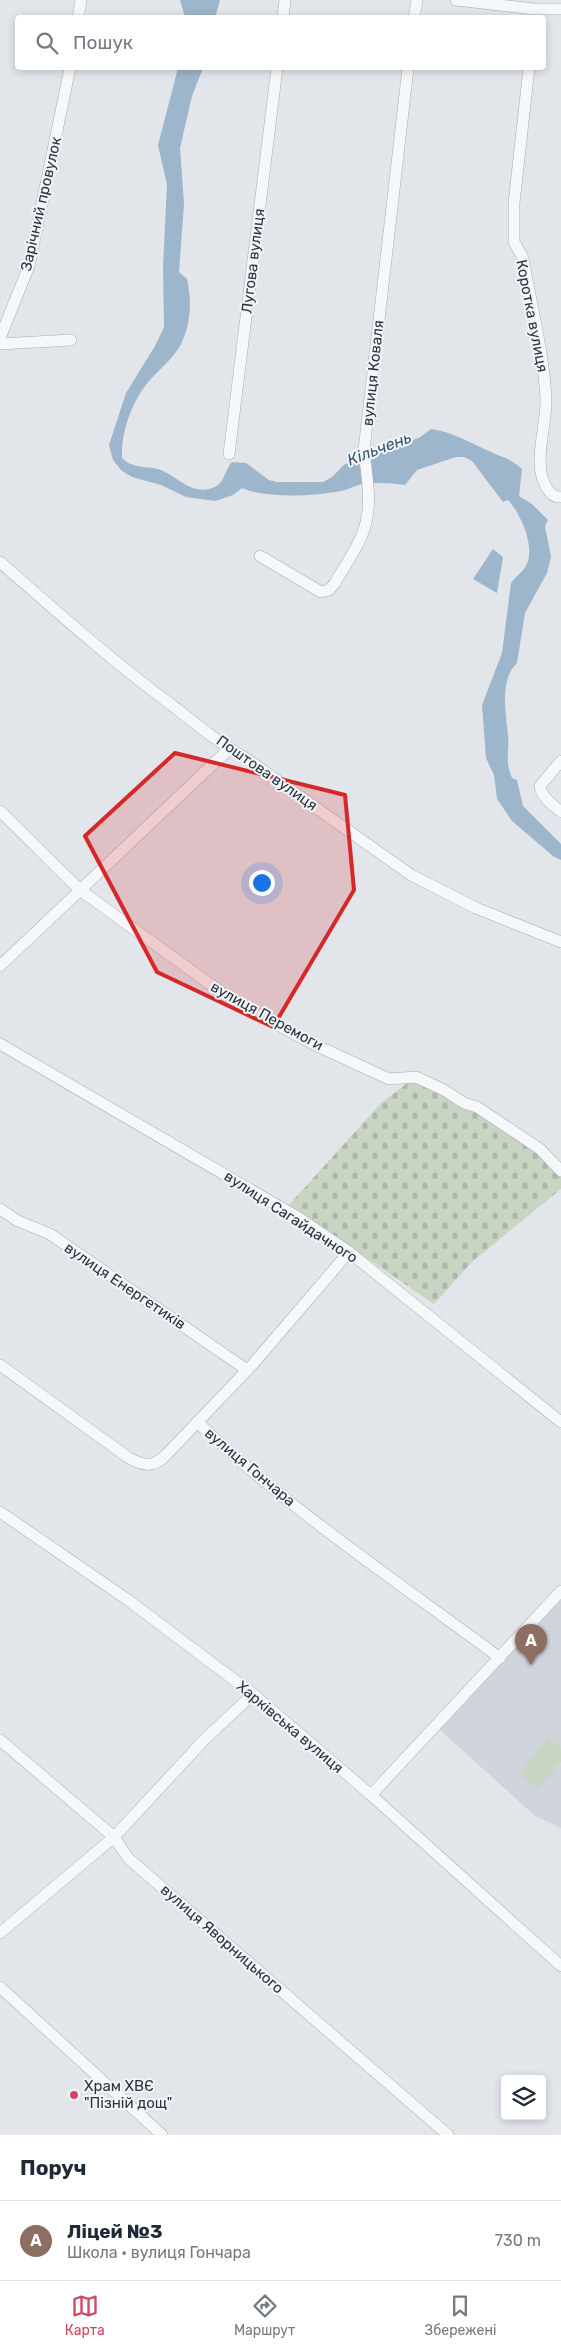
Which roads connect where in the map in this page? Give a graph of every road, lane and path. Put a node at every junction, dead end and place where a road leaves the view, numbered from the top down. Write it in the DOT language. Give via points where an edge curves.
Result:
graph roads {
  1 [pos="81,0"];
  2 [pos="285,0"];
  3 [pos="417,0"];
  4 [pos="456,0"];
  5 [pos="561,8"];
  6 [pos="534,13"];
  7 [pos="78,15"];
  8 [pos="283,15"];
  9 [pos="414,15"];
  10 [pos="70,70"];
  11 [pos="277,70"];
  12 [pos="408,70"];
  13 [pos="529,70"];
  14 [pos="0,338"];
  15 [pos="70,340"];
  16 [pos="0,344"];
  17 [pos="229,454"];
  18 [pos="561,497"];
  19 [pos="260,556"];
  20 [pos="0,562"];
  21 [pos="229,749"];
  22 [pos="561,761"];
  23 [pos="0,811"];
  24 [pos="561,812"];
  25 [pos="80,890"];
  26 [pos="561,942"];
  27 [pos="0,966"];
  28 [pos="0,1044"];
  29 [pos="561,1171"];
  30 [pos="0,1209"];
  31 [pos="349,1252"];
  32 [pos="0,1365"];
  33 [pos="247,1370"];
  34 [pos="197,1422"];
  35 [pos="561,1422"];
  36 [pos="0,1512"];
  37 [pos="561,1591"];
  38 [pos="500,1658"];
  39 [pos="253,1694"];
  40 [pos="0,1740"];
  41 [pos="371,1795"];
  42 [pos="114,1837"];
  43 [pos="0,1933"];
  44 [pos="561,1966"];
  45 [pos="0,1987"];
  46 [pos="162,2135"];
  47 [pos="448,2135"];
  1 -- 7 [label="street"];
  2 -- 8 [label="street"];
  3 -- 9 [label="street"];
  4 -- 6 [label="street"];
  5 -- 6 [label="street"];
  10 -- 14 [label="street, Зарічний провулок" via="29,266"];
  11 -- 17 [label="street, Лугова вулиця"];
  12 -- 19 [label="street, вулиця Коваля" via="364,450 368,516 363,532 329,590 321,592"];
  13 -- 18 [label="street, Коротка вулиця" via="514,203 514,242 523,258 544,378 542,476 553,496"];
  15 -- 16 [label="street"];
  20 -- 21 [label="street, Поштова вулиця" via="89,640"];
  21 -- 25 [label="street"];
  21 -- 26 [label="street, Поштова вулиця" via="248,759 411,875 476,908"];
  22 -- 24 [label="street" via="540,786 540,791"];
  23 -- 25 [label="street, вулиця Перемоги"];
  25 -- 27 [label="street"];
  25 -- 29 [label="street, вулиця Перемоги" via="232,1000 311,1043 389,1079 416,1077 477,1107 540,1149"];
  28 -- 31 [label="street, вулиця Сагайдачного" via="274,1203"];
  30 -- 33 [label="street, вулиця Енергетиків" via="18,1221 50,1234"];
  31 -- 33 [label="street"];
  31 -- 35 [label="street, вулиця Сагайдачного"];
  32 -- 34 [label="street, вулиця Гончара" via="143,1465 160,1461"];
  33 -- 34 [label="street"];
  34 -- 38 [label="street, вулиця Гончара" via="344,1543"];
  36 -- 39 [label="street, Харківська вулиця" via="128,1600"];
  37 -- 38 [label="street"];
  38 -- 41 [label="street"];
  39 -- 41 [label="street, Харківська вулиця"];
  39 -- 42 [label="street" via="204,1740"];
  40 -- 42 [label="street, вулиця Яворницького"];
  41 -- 44 [label="street, Харківська вулиця"];
  42 -- 43 [label="street"];
  42 -- 47 [label="street, вулиця Яворницького" via="128,1858"];
  45 -- 46 [label="street"];
}
